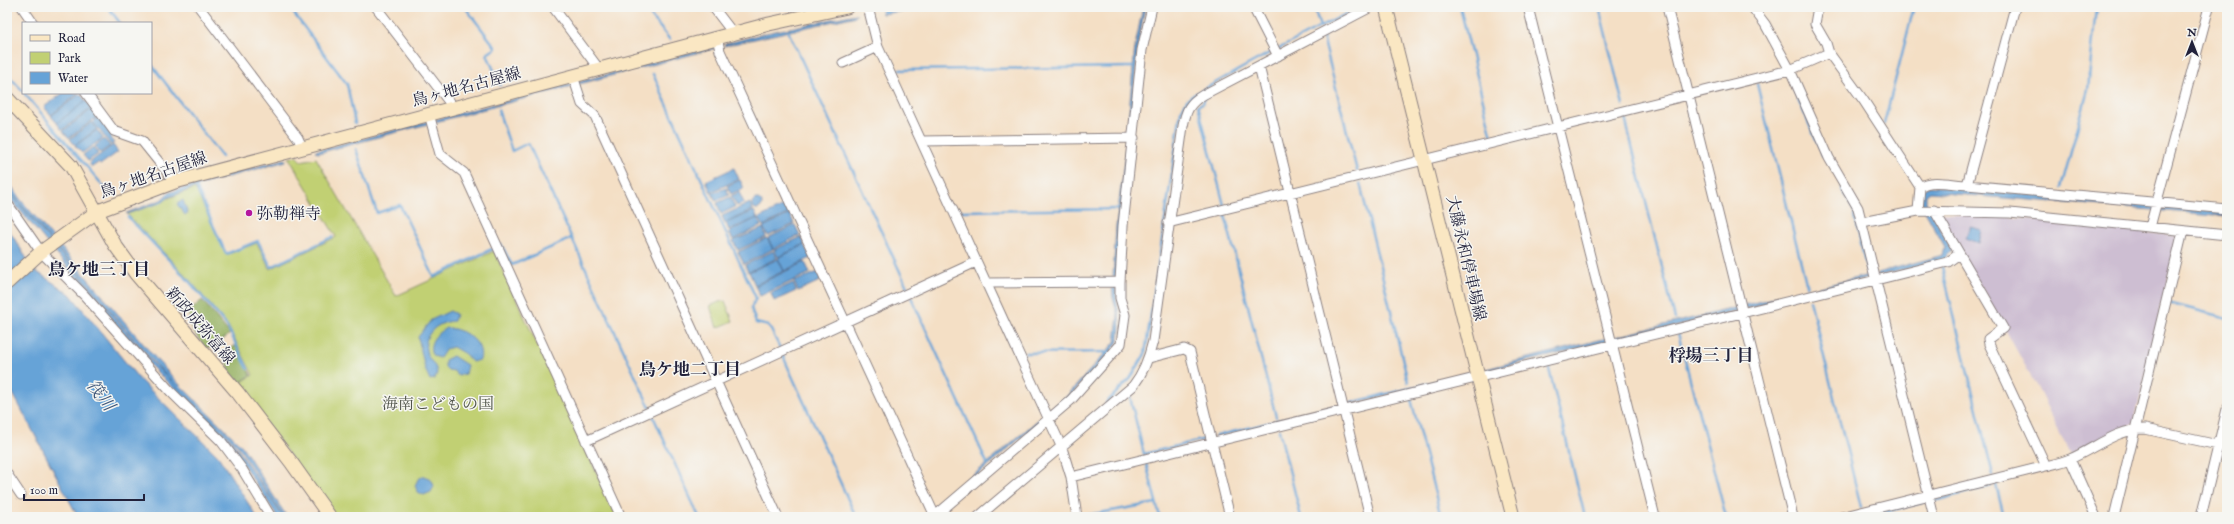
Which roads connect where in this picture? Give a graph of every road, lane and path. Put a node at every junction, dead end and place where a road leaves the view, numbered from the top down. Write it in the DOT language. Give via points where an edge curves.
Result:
graph roads {
  1 [pos="22,7"];
  2 [pos="199,7"];
  3 [pos="376,7"];
  4 [pos="553,7"];
  5 [pos="713,7"];
  6 [pos="847,7"];
  7 [pos="868,7"];
  8 [pos="1152,7"];
  9 [pos="1253,7"];
  10 [pos="1371,7"];
  11 [pos="1386,7"];
  12 [pos="1528,7"];
  13 [pos="1667,7"];
  14 [pos="1752,7"];
  15 [pos="1818,7"];
  16 [pos="2015,7"];
  17 [pos="2209,7"];
  18 [pos="32,22"];
  19 [pos="733,33"];
  20 [pos="717,37"];
  21 [pos="878,46"];
  22 [pos="1828,52"];
  23 [pos="1278,56"];
  24 [pos="843,63"];
  25 [pos="1259,66"];
  26 [pos="599,69"];
  27 [pos="1790,70"];
  28 [pos="575,80"];
  29 [pos="87,94"];
  30 [pos="1689,96"];
  31 [pos="7,98"];
  32 [pos="453,107"];
  33 [pos="430,118"];
  34 [pos="1558,127"];
  35 [pos="1134,138"];
  36 [pos="922,141"];
  37 [pos="302,147"];
  38 [pos="1426,160"];
  39 [pos="175,182"];
  40 [pos="1967,185"];
  41 [pos="1920,187"];
  42 [pos="1290,194"];
  43 [pos="2156,202"];
  44 [pos="7,203"];
  45 [pos="2227,209"];
  46 [pos="1927,210"];
  47 [pos="98,211"];
  48 [pos="1862,222"];
  49 [pos="1168,223"];
  50 [pos="2150,227"];
  51 [pos="2183,231"];
  52 [pos="2227,235"];
  53 [pos="44,250"];
  54 [pos="1958,254"];
  55 [pos="976,262"];
  56 [pos="1876,280"];
  57 [pos="1120,282"];
  58 [pos="7,283"];
  59 [pos="986,283"];
  60 [pos="1744,313"];
  61 [pos="847,322"];
  62 [pos="1613,344"];
  63 [pos="1149,358"];
  64 [pos="1478,376"];
  65 [pos="716,382"];
  66 [pos="1345,409"];
  67 [pos="2227,410"];
  68 [pos="1048,420"];
  69 [pos="2135,429"];
  70 [pos="586,441"];
  71 [pos="1212,443"];
  72 [pos="2223,446"];
  73 [pos="1062,448"];
  74 [pos="2070,459"];
  75 [pos="2046,466"];
  76 [pos="7,474"];
  77 [pos="1071,477"];
  78 [pos="21,495"];
  79 [pos="1929,495"];
  80 [pos="934,516"];
  81 [pos="271,517"];
  82 [pos="330,517"];
  83 [pos="621,517"];
  84 [pos="778,517"];
  85 [pos="978,517"];
  86 [pos="1077,517"];
  87 [pos="1230,517"];
  88 [pos="1370,517"];
  89 [pos="1513,517"];
  90 [pos="1655,517"];
  91 [pos="1793,517"];
  92 [pos="1841,517"];
  93 [pos="1934,517"];
  94 [pos="2096,517"];
  95 [pos="2114,517"];
  96 [pos="2201,517"];
  1 -- 18 [label="street"];
  2 -- 37 [label="street" via="298,138"];
  3 -- 32 [label="street"];
  4 -- 26 [label="street"];
  5 -- 19 [label="street"];
  6 -- 19 [label="main road, 鳥ヶ地名古屋線"];
  7 -- 21 [label="street"];
  8 -- 35 [label="street" via="1142,50"];
  9 -- 23 [label="street"];
  10 -- 23 [label="street"];
  11 -- 38 [label="main road, 大藤永和停車場線"];
  12 -- 34 [label="street"];
  13 -- 30 [label="street"];
  14 -- 27 [label="street" via="1765,24"];
  15 -- 22 [label="street" via="1815,24"];
  16 -- 40 [label="street"];
  17 -- 43 [label="street"];
  19 -- 20 [label="main road, 鳥ヶ地名古屋線"];
  20 -- 26 [label="main road, 鳥ヶ地名古屋線"];
  20 -- 61 [label="street" via="720,50"];
  21 -- 24 [label="street"];
  21 -- 36 [label="street"];
  22 -- 27 [label="street"];
  22 -- 41 [label="street" via="1864,101"];
  23 -- 25 [label="street"];
  25 -- 42 [label="street"];
  25 -- 49 [label="street" via="1203,95 1190,105 1184,119"];
  26 -- 28 [label="main road, 鳥ヶ地名古屋線"];
  27 -- 30 [label="street"];
  27 -- 48 [label="street" via="1826,151 1858,208"];
  28 -- 32 [label="main road, 鳥ヶ地名古屋線"];
  28 -- 65 [label="street" via="582,104 595,116"];
  29 -- 39 [label="street" via="114,131 142,141"];
  30 -- 34 [label="street"];
  30 -- 60 [label="street"];
  31 -- 47 [label="main road, 新政成弥富線" via="71,166"];
  32 -- 33 [label="main road, 鳥ヶ地名古屋線"];
  33 -- 37 [label="main road, 鳥ヶ地名古屋線"];
  33 -- 70 [label="street" via="440,154 464,173"];
  34 -- 38 [label="street"];
  34 -- 62 [label="street"];
  35 -- 36 [label="street"];
  35 -- 57 [label="street" via="1123,226"];
  36 -- 55 [label="street"];
  37 -- 39 [label="main road, 鳥ヶ地名古屋線"];
  38 -- 42 [label="street"];
  38 -- 64 [label="main road, 大藤永和停車場線"];
  39 -- 47 [label="main road, 鳥ヶ地名古屋線"];
  40 -- 41 [label="street" via="1931,183"];
  40 -- 43 [label="street"];
  41 -- 46 [label="street"];
  42 -- 49 [label="street"];
  42 -- 66 [label="street"];
  43 -- 45 [label="street"];
  43 -- 50 [label="street"];
  44 -- 53 [label="street"];
  46 -- 48 [label="street"];
  46 -- 50 [label="street" via="2010,213"];
  46 -- 54 [label="street"];
  47 -- 53 [label="main road, 鳥ヶ地名古屋線"];
  47 -- 82 [label="main road, 新政成弥富線" via="115,246 136,274 238,394 292,462"];
  48 -- 56 [label="street"];
  49 -- 63 [label="street"];
  50 -- 51 [label="street"];
  51 -- 52 [label="street"];
  51 -- 69 [label="street"];
  53 -- 58 [label="main road, 鳥ヶ地名古屋線"];
  53 -- 81 [label="street" via="171,392 221,441 242,469"];
  54 -- 56 [label="street" via="1948,262"];
  54 -- 75 [label="street" via="2003,328 1990,336 1989,344"];
  55 -- 59 [label="street"];
  55 -- 61 [label="street"];
  56 -- 60 [label="street"];
  56 -- 79 [label="street"];
  57 -- 59 [label="street"];
  57 -- 68 [label="street" via="1120,298 1125,315 1122,344 1072,400"];
  59 -- 68 [label="street"];
  60 -- 62 [label="street"];
  60 -- 91 [label="street"];
  61 -- 65 [label="street"];
  61 -- 80 [label="street"];
  62 -- 64 [label="street"];
  62 -- 90 [label="street"];
  63 -- 71 [label="street" via="1184,349 1190,352"];
  63 -- 73 [label="street" via="1133,386"];
  64 -- 66 [label="street"];
  64 -- 89 [label="main road, 大藤永和停車場線"];
  65 -- 70 [label="street"];
  65 -- 84 [label="street"];
  66 -- 71 [label="street"];
  66 -- 88 [label="street"];
  67 -- 72 [label="street"];
  68 -- 73 [label="street"];
  68 -- 80 [label="street"];
  69 -- 72 [label="street"];
  69 -- 74 [label="street" via="2110,437"];
  69 -- 95 [label="street"];
  70 -- 83 [label="street"];
  71 -- 77 [label="street"];
  71 -- 87 [label="street"];
  72 -- 96 [label="street"];
  73 -- 77 [label="street"];
  73 -- 85 [label="street"];
  74 -- 75 [label="street"];
  74 -- 94 [label="street"];
  75 -- 79 [label="street"];
  76 -- 78 [label="street"];
  77 -- 86 [label="street"];
  79 -- 92 [label="street"];
  79 -- 93 [label="street"];
}
